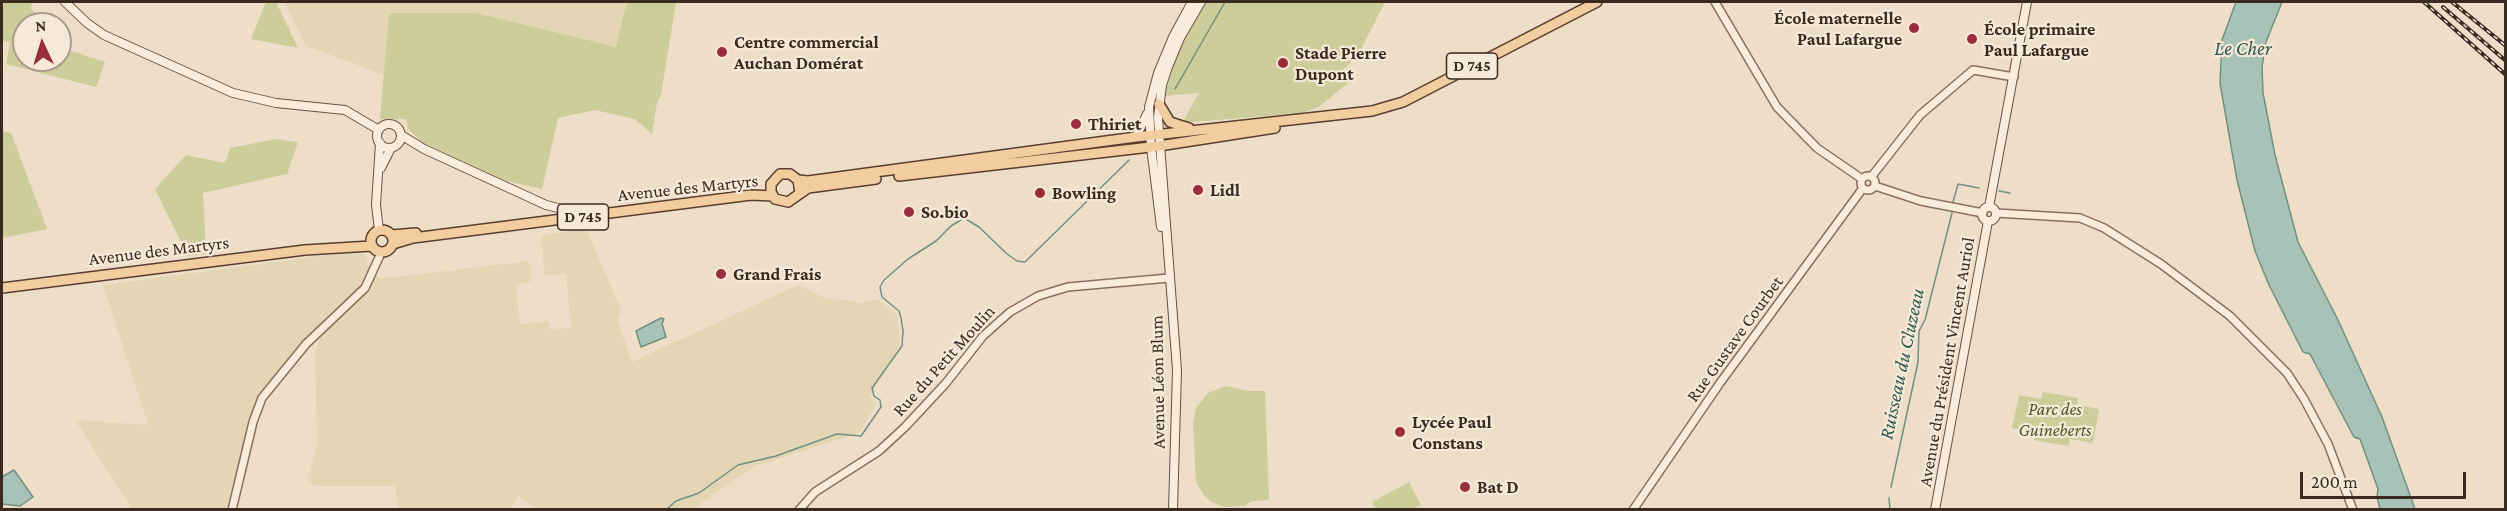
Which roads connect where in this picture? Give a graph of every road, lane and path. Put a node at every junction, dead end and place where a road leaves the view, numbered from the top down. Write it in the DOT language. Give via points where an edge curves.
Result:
graph roads {
  1 [pos="65,2"];
  2 [pos="1192,2"];
  3 [pos="1201,2"];
  4 [pos="1596,2"];
  5 [pos="1715,2"];
  6 [pos="2028,2"];
  7 [pos="2014,77"];
  8 [pos="1156,107"];
  9 [pos="1304,120"];
  10 [pos="379,130"];
  11 [pos="1203,130"];
  12 [pos="402,135"];
  13 [pos="1154,135"];
  14 [pos="1136,137"];
  15 [pos="380,143"];
  16 [pos="1155,146"];
  17 [pos="391,148"];
  18 [pos="380,172"];
  19 [pos="1872,176"];
  20 [pos="1862,179"];
  21 [pos="798,180"];
  22 [pos="771,184"];
  23 [pos="1875,186"];
  24 [pos="1863,189"];
  25 [pos="800,193"];
  26 [pos="773,196"];
  27 [pos="1989,211"];
  28 [pos="578,213"];
  29 [pos="379,230"];
  30 [pos="392,239"];
  31 [pos="371,242"];
  32 [pos="381,253"];
  33 [pos="1169,278"];
  34 [pos="2,288"];
  35 [pos="1173,495"];
  36 [pos="232,510"];
  37 [pos="799,510"];
  38 [pos="1173,510"];
  39 [pos="1178,510"];
  40 [pos="1633,510"];
  41 [pos="1935,510"];
  42 [pos="2353,510"];
  1 -- 10 [label="main road" via="104,35 233,93 276,103 345,110"];
  2 -- 8 [label="main road" via="1158,73"];
  3 -- 8 [label="main road" via="1167,67"];
  4 -- 9 [label="main road, D 745" via="1403,102 1372,111"];
  5 -- 20 [label="street" via="1777,107 1817,148"];
  6 -- 7 [label="main road"];
  7 -- 19 [label="street" via="1973,70 1920,115"];
  7 -- 27 [label="main road"];
  8 -- 11 [label="main road, D 745" via="1175,125"];
  8 -- 13 [label="main road, Avenue Léon Blum"];
  8 -- 14 [label="main road"];
  9 -- 11 [label="main road, D 745"];
  9 -- 16 [label="main road, D 745"];
  10 -- 12 [label="main road" via="384,125 394,125"];
  10 -- 15 [label="main road"];
  11 -- 13 [label="main road, D 745"];
  12 -- 17 [label="main road" via="398,145"];
  12 -- 28 [label="main road" via="546,205"];
  13 -- 14 [label="main road, D 745"];
  13 -- 16 [label="main road, Avenue Léon Blum"];
  14 -- 21 [label="main road, D 745" via="808,182"];
  15 -- 17 [label="main road"];
  15 -- 18 [label="main road"];
  16 -- 25 [label="main road, D 745" via="887,177 816,187"];
  16 -- 33 [label="main road, Avenue Léon Blum"];
  17 -- 18 [label="main road"];
  18 -- 29 [label="main road" via="376,206"];
  19 -- 20 [label="street"];
  19 -- 23 [label="street"];
  20 -- 24 [label="street"];
  21 -- 22 [label="main road" via="785,173"];
  21 -- 25 [label="main road"];
  22 -- 26 [label="main road"];
  22 -- 28 [label="main road, Avenue des Martyrs / D 745"];
  23 -- 24 [label="street"];
  23 -- 27 [label="street" via="1921,201"];
  24 -- 40 [label="street, Rue Gustave Courbet" via="1720,383"];
  25 -- 26 [label="main road" via="788,202"];
  26 -- 30 [label="main road, Avenue des Martyrs / D 745" via="716,199"];
  27 -- 41 [label="main road, Avenue du Président Vincent Auriol" via="1983,217 1988,220"];
  27 -- 42 [label="street" via="2080,218 2104,228 2161,264 2230,316 2287,374 2304,399 2330,447"];
  28 -- 30 [label="main road, Avenue des Martyrs / D 745"];
  29 -- 30 [label="main road" via="386,230"];
  29 -- 31 [label="main road"];
  30 -- 32 [label="main road" via="387,252"];
  31 -- 32 [label="main road"];
  31 -- 34 [label="main road, Avenue des Martyrs"];
  32 -- 36 [label="street" via="365,288 306,344 262,398"];
  33 -- 35 [label="main road, Avenue Léon Blum" via="1177,382"];
  33 -- 37 [label="street, Rue du Petit Moulin" via="1068,287 1038,296 1010,312 983,336 905,427 879,451 816,492"];
  35 -- 38 [label="main road, Avenue Léon Blum"];
  35 -- 39 [label="main road, Avenue Léon Blum"];
}
